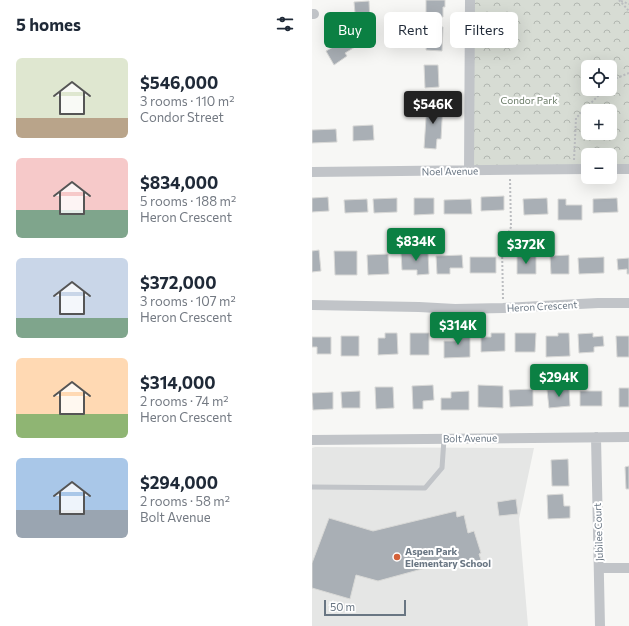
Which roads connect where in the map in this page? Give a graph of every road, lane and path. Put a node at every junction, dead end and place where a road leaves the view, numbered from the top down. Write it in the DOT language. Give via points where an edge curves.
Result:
graph roads {
  1 [pos="470,0"];
  2 [pos="620,0"];
  3 [pos="629,4"];
  4 [pos="629,12"];
  5 [pos="629,73"];
  6 [pos="617,78"];
  7 [pos="598,96"];
  8 [pos="617,169"];
  9 [pos="629,169"];
  10 [pos="510,170"];
  11 [pos="574,170"];
  12 [pos="581,170"];
  13 [pos="469,171"];
  14 [pos="312,172"];
  15 [pos="629,303"];
  16 [pos="312,305"];
  17 [pos="503,308"];
  18 [pos="596,437"];
  19 [pos="629,437"];
  20 [pos="444,439"];
  21 [pos="312,440"];
  22 [pos="312,487"];
  23 [pos="599,568"];
  24 [pos="629,568"];
  25 [pos="600,626"];
  1 -- 13 [label="street"];
  2 -- 3 [label="path"];
  2 -- 4 [label="path"];
  5 -- 6 [label="path"];
  7 -- 11 [label="path" via="576,118"];
  8 -- 9 [label="street"];
  10 -- 11 [label="street, Noel Avenue"];
  10 -- 13 [label="street, Noel Avenue"];
  10 -- 17 [label="path" via="511,227 502,247"];
  11 -- 12 [label="street, Noel Avenue"];
  13 -- 14 [label="street, Noel Avenue"];
  15 -- 17 [label="street, Heron Crescent"];
  16 -- 17 [label="street, Heron Crescent"];
  18 -- 19 [label="street, Bolt Avenue"];
  18 -- 20 [label="street, Bolt Avenue"];
  18 -- 23 [label="street, Jubilee Court"];
  20 -- 21 [label="street, Bolt Avenue"];
  20 -- 22 [label="lane" via="442,468 425,488"];
  23 -- 24 [label="street"];
  23 -- 25 [label="street, Jubilee Court"];
}
